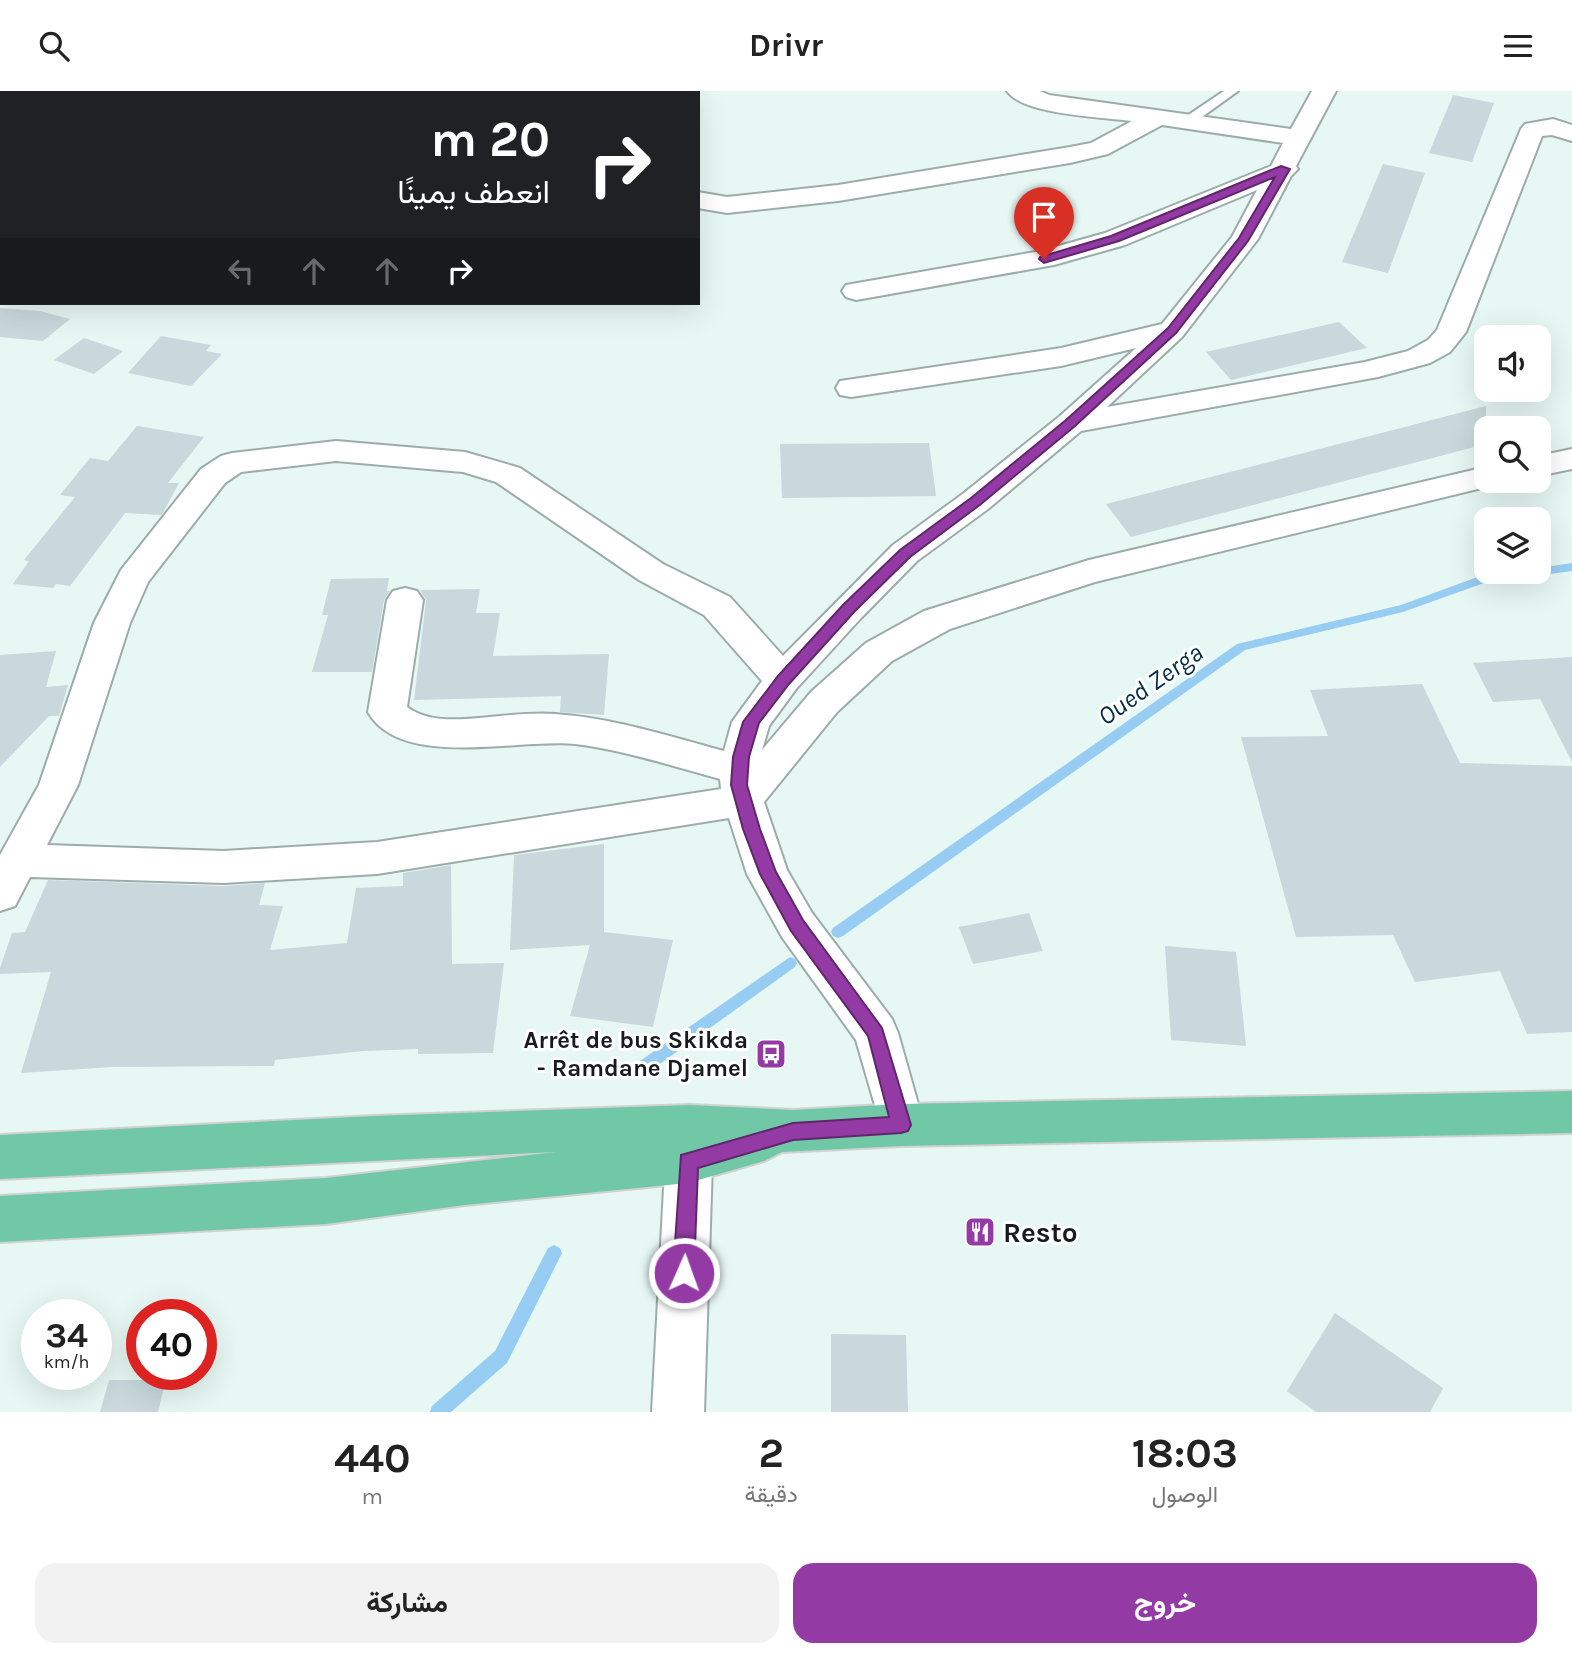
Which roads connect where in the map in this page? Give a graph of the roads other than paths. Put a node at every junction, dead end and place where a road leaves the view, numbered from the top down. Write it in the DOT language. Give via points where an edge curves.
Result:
graph roads {
  1 [pos="1019,91"];
  2 [pos="1232,91"];
  3 [pos="1325,91"];
  4 [pos="1158,117"];
  5 [pos="1188,121"];
  6 [pos="1572,133"];
  7 [pos="1301,138"];
  8 [pos="1285,169"];
  9 [pos="700,200"];
  10 [pos="856,291"];
  11 [pos="1172,331"];
  12 [pos="851,388"];
  13 [pos="1071,423"];
  14 [pos="1572,459"];
  15 [pos="1551,463"];
  16 [pos="1474,480"];
  17 [pos="405,600"];
  18 [pos="783,680"];
  19 [pos="741,785"];
  20 [pos="9,877"];
  21 [pos="1572,1111"];
  22 [pos="901,1125"];
  23 [pos="689,1144"];
  24 [pos="0,1157"];
  25 [pos="0,1219"];
  26 [pos="678,1412"];
  1 -- 4 [label="street" via="1044,102"];
  2 -- 5 [label="lane"];
  3 -- 7 [label="street"];
  4 -- 5 [label="street"];
  4 -- 9 [label="street" via="1099,149 1070,155 838,193 727,205"];
  5 -- 7 [label="street"];
  6 -- 13 [label="street" via="1553,127 1534,129 1451,331 1439,346 1419,357 1367,371"];
  7 -- 8 [label="street"];
  8 -- 10 [label="street" via="1115,239 1044,259"];
  8 -- 11 [label="street" via="1244,239"];
  11 -- 12 [label="street" via="1061,357"];
  11 -- 13 [label="street"];
  13 -- 18 [label="street" via="905,553"];
  14 -- 15 [label="street"];
  16 -- 19 [label="street" via="1089,572 937,620 879,652"];
  17 -- 19 [label="street" via="387,712 397,723 427,733 550,728 616,734"];
  18 -- 19 [label="street" via="751,722"];
  18 -- 20 [label="street" via="717,606 651,572 508,475 465,462 336,451 232,463 212,476 133,578 112,623 58,785"];
  19 -- 20 [label="street" via="377,858"];
  19 -- 22 [label="street" via="768,874 797,925 876,1033"];
  21 -- 22 [label="main road"];
  22 -- 23 [label="main road" via="793,1131"];
  23 -- 24 [label="main road" via="374,1137"];
  23 -- 25 [label="main road" via="465,1183 326,1201"];
  23 -- 26 [label="street"];
}
